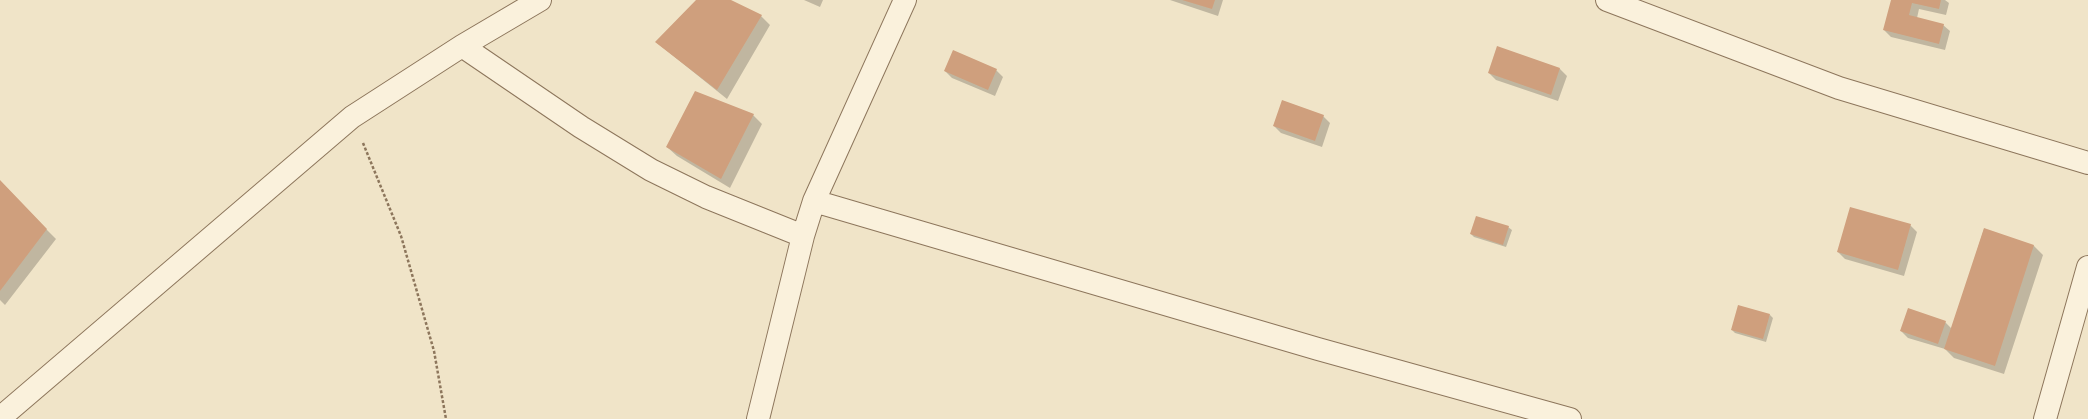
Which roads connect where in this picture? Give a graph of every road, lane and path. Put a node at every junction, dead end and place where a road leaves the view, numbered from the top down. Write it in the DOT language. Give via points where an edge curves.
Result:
graph roads {
  1 [pos="540,0"];
  2 [pos="905,0"];
  3 [pos="1607,0"];
  4 [pos="462,46"];
  5 [pos="352,117"];
  6 [pos="2088,163"];
  7 [pos="814,201"];
  8 [pos="804,236"];
  9 [pos="2088,267"];
  10 [pos="0,418"];
  11 [pos="446,419"];
  12 [pos="758,419"];
  13 [pos="1570,419"];
  14 [pos="2045,419"];
  1 -- 4 [label="street"];
  2 -- 7 [label="street"];
  3 -- 6 [label="street" via="1839,88"];
  4 -- 5 [label="street"];
  4 -- 8 [label="street" via="581,127 651,170 706,197"];
  5 -- 10 [label="street"];
  5 -- 11 [label="path" via="401,236 434,352"];
  7 -- 8 [label="street"];
  7 -- 13 [label="street" via="1318,349"];
  8 -- 12 [label="street"];
  9 -- 14 [label="street"];
}
